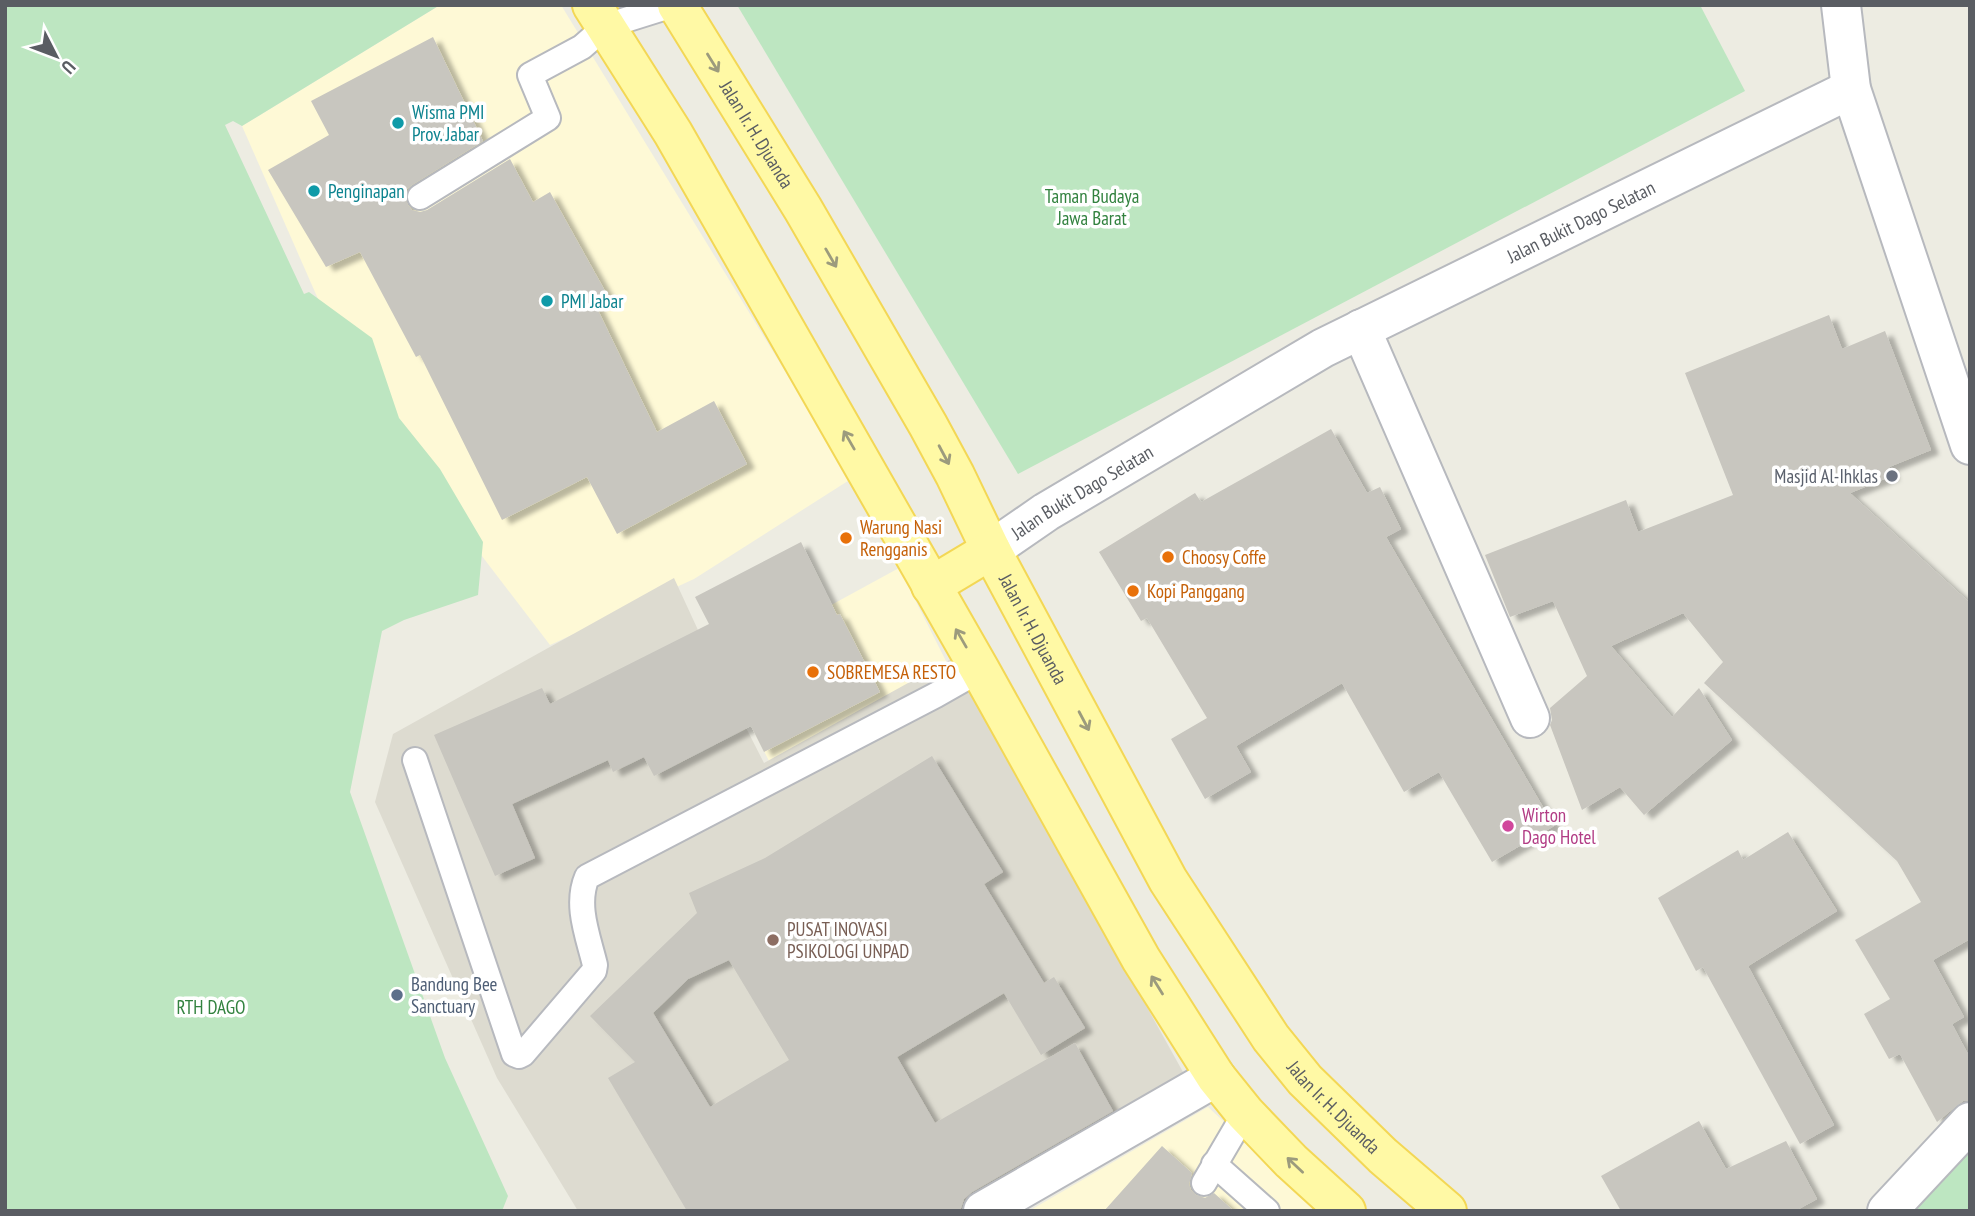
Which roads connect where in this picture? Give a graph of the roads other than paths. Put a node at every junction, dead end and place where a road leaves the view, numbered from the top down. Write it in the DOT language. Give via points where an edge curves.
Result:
graph roads {
  1 [pos="675,5"];
  2 [pos="1841,5"];
  3 [pos="599,16"];
  4 [pos="1851,89"];
  5 [pos="420,197"];
  6 [pos="1361,329"];
  7 [pos="1970,445"];
  8 [pos="991,550"];
  9 [pos="931,586"];
  10 [pos="980,670"];
  11 [pos="1530,718"];
  12 [pos="415,760"];
  13 [pos="1216,1077"];
  14 [pos="1245,1113"];
  15 [pos="1970,1122"];
  16 [pos="983,1211"];
  17 [pos="1267,1211"];
  18 [pos="1346,1211"];
  19 [pos="1447,1211"];
  20 [pos="1887,1211"];
  1 -- 3 [label="lane"];
  1 -- 8 [label="main road, Jalan Ir. H. Djuanda, one-way" via="803,209 928,425"];
  2 -- 4 [label="street"];
  3 -- 5 [label="lane" via="582,47 530,75 548,118"];
  9 -- 3 [label="main road, one-way" via="673,133"];
  4 -- 6 [label="street, Jalan Bukit Dago Selatan"];
  4 -- 7 [label="street"];
  6 -- 8 [label="street, Jalan Bukit Dago Selatan" via="1058,505"];
  6 -- 11 [label="street"];
  8 -- 9 [label="main road"];
  8 -- 19 [label="main road, Jalan Ir. H. Djuanda, one-way" via="1168,880 1271,1038 1305,1080"];
  10 -- 9 [label="main road, one-way"];
  10 -- 12 [label="lane" via="587,877 581,902 594,971 519,1056 514,1054"];
  13 -- 10 [label="main road, one-way" via="1141,959"];
  13 -- 14 [label="main road"];
  13 -- 16 [label="street"];
  14 -- 17 [label="lane" via="1209,1174"];
  18 -- 14 [label="main road, one-way"];
  15 -- 20 [label="street"];
}
